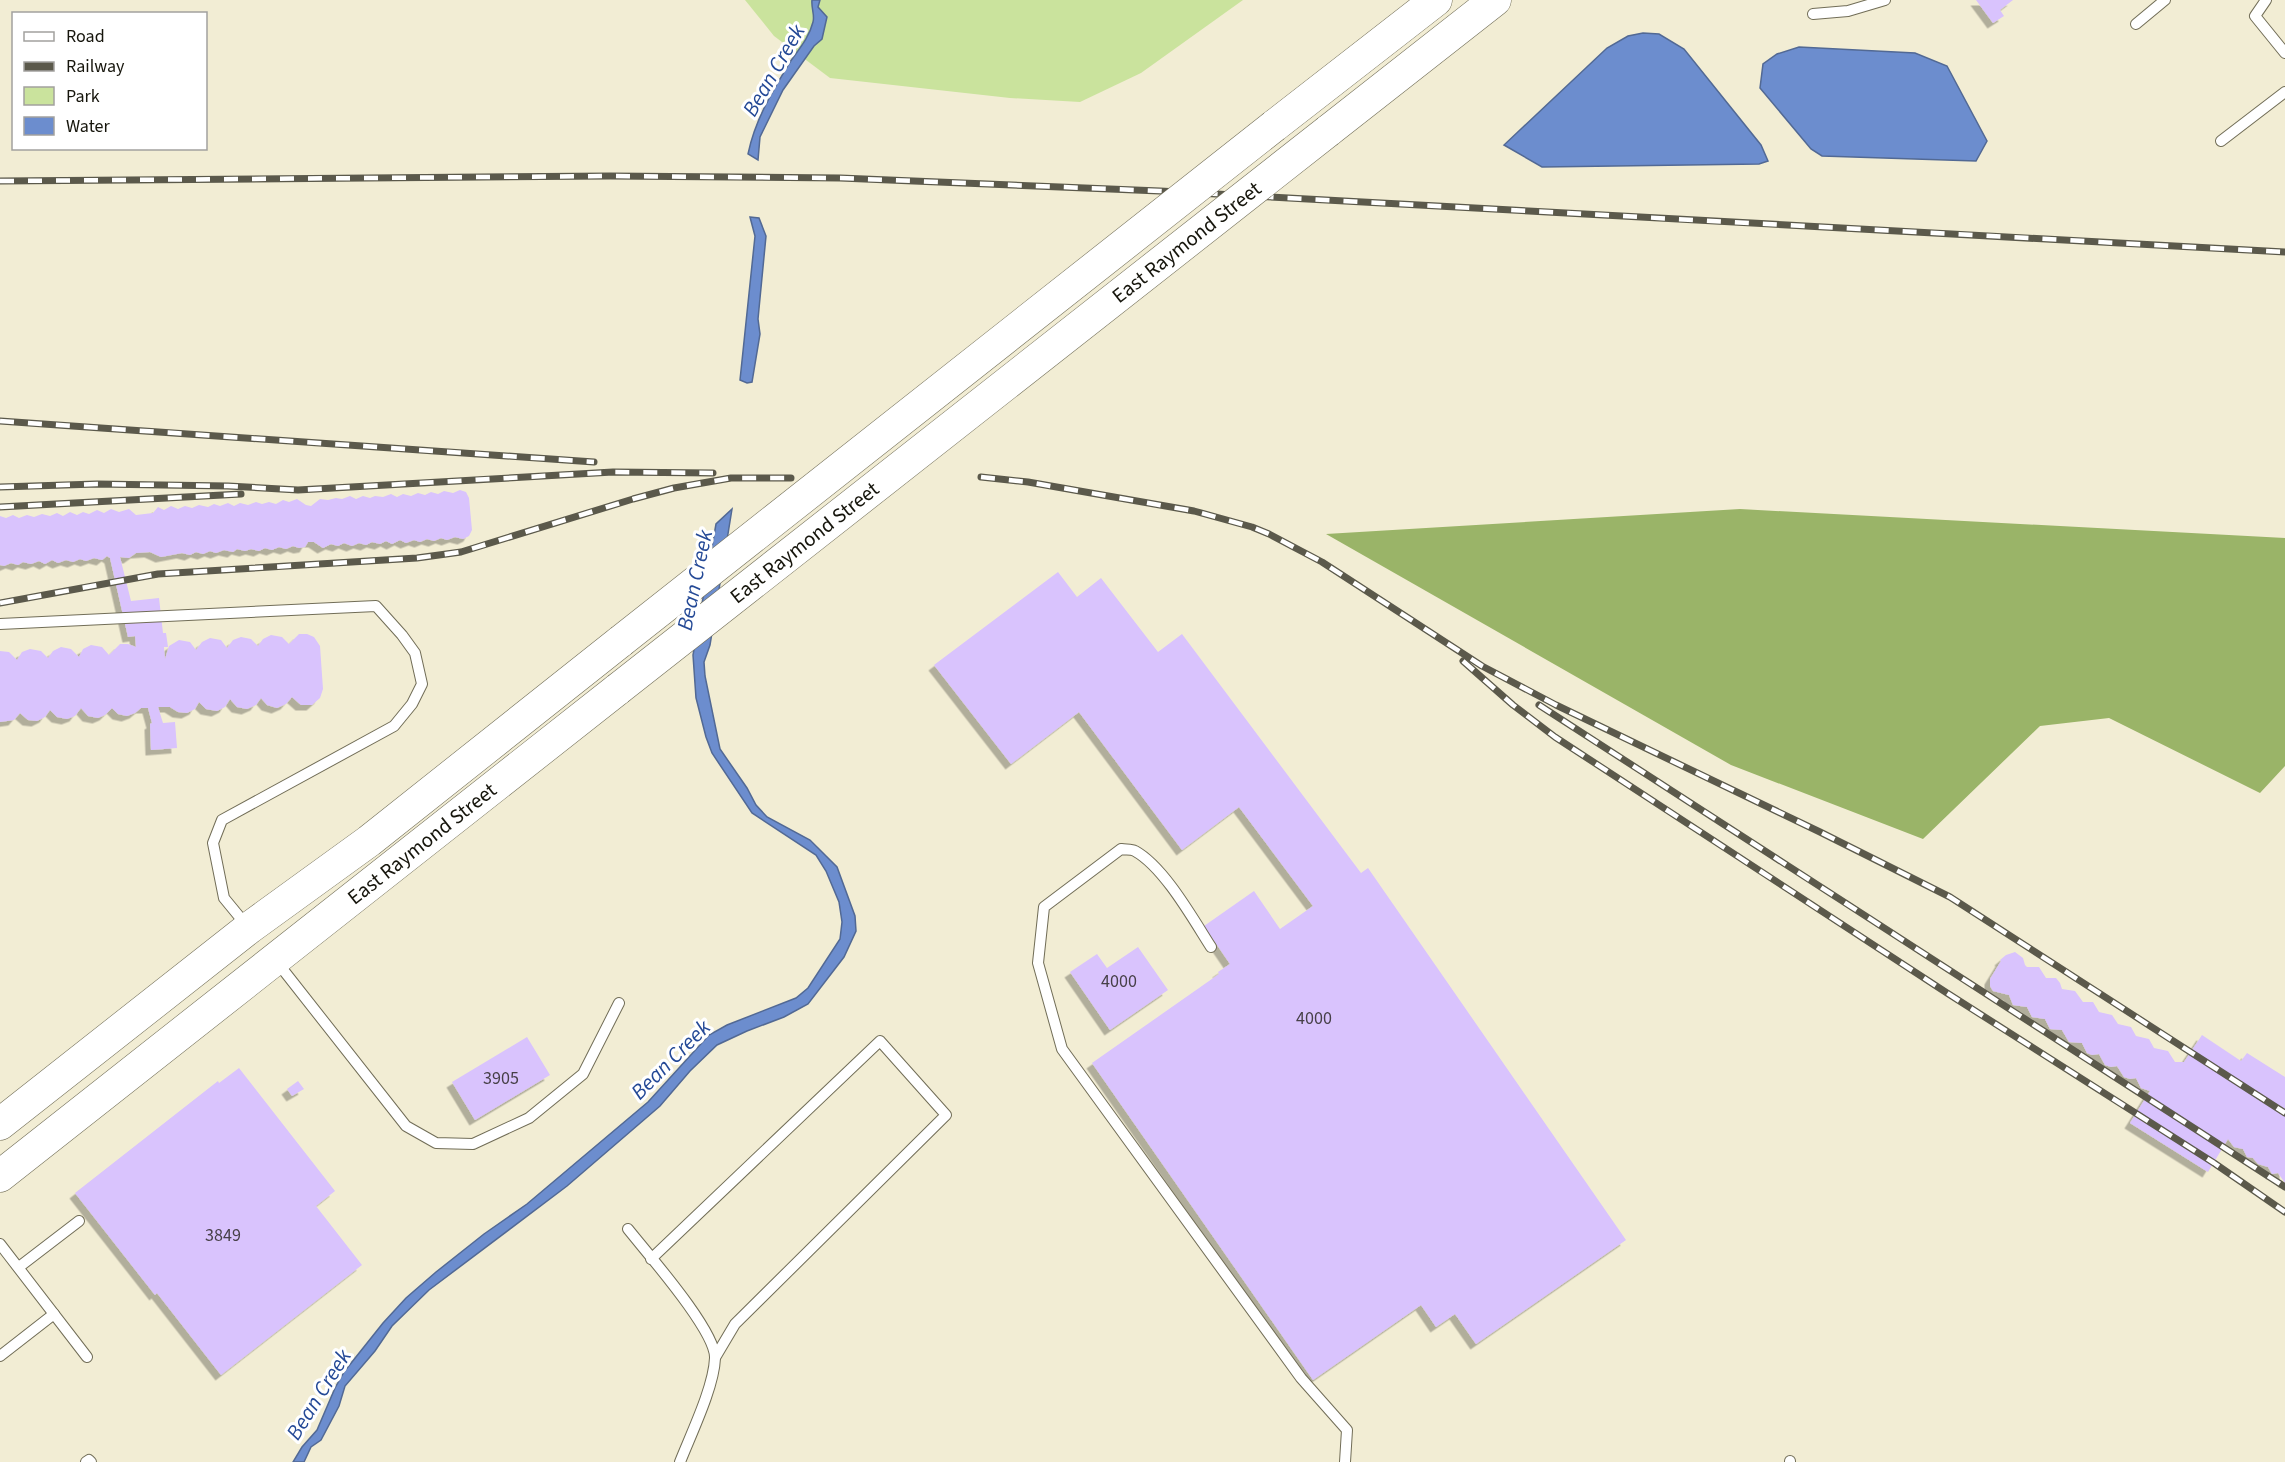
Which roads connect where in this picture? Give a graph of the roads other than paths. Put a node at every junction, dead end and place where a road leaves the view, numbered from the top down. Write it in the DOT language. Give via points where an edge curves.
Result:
graph roads {
  1 [pos="1436,0"];
  2 [pos="1495,0"];
  3 [pos="1886,0"];
  4 [pos="2165,0"];
  5 [pos="2266,0"];
  6 [pos="1813,14"];
  7 [pos="2136,24"];
  8 [pos="2285,53"];
  9 [pos="2285,92"];
  10 [pos="2221,141"];
  11 [pos="0,624"];
  12 [pos="249,928"];
  13 [pos="1211,947"];
  14 [pos="275,960"];
  15 [pos="619,1003"];
  16 [pos="0,1124"];
  17 [pos="0,1176"];
  18 [pos="79,1221"];
  19 [pos="628,1229"];
  20 [pos="0,1244"];
  21 [pos="651,1259"];
  22 [pos="18,1267"];
  23 [pos="54,1314"];
  24 [pos="0,1356"];
  25 [pos="716,1356"];
  26 [pos="87,1357"];
  27 [pos="86,1462"];
  28 [pos="91,1462"];
  29 [pos="680,1462"];
  30 [pos="1345,1462"];
  1 -- 12 [label="main road, East Raymond Street, bridge" via="369,841"];
  2 -- 14 [label="main road, East Raymond Street, bridge"];
  3 -- 6 [label="lane" via="1848,11"];
  4 -- 7 [label="lane"];
  5 -- 8 [label="lane" via="2256,16"];
  9 -- 10 [label="lane"];
  11 -- 12 [label="lane" via="376,606 402,635 416,653 422,684 394,726 222,819 213,843 224,898"];
  12 -- 14 [label="main road"];
  12 -- 16 [label="main road, East Raymond Street"];
  13 -- 30 [label="lane" via="1152,865 1134,850 1121,849 1044,907 1038,963 1062,1049 1301,1378 1347,1430"];
  14 -- 15 [label="lane" via="406,1126 436,1143 473,1144 529,1118 583,1074"];
  14 -- 17 [label="main road, East Raymond Street"];
  18 -- 22 [label="lane"];
  19 -- 21 [label="lane"];
  20 -- 22 [label="lane"];
  21 -- 25 [label="lane" via="705,1328"];
  21 -- 25 [label="lane" via="880,1041 946,1116 735,1324"];
  22 -- 23 [label="lane"];
  23 -- 24 [label="lane"];
  23 -- 26 [label="lane"];
  25 -- 29 [label="lane"];
  27 -- 28 [label="lane"];
}
